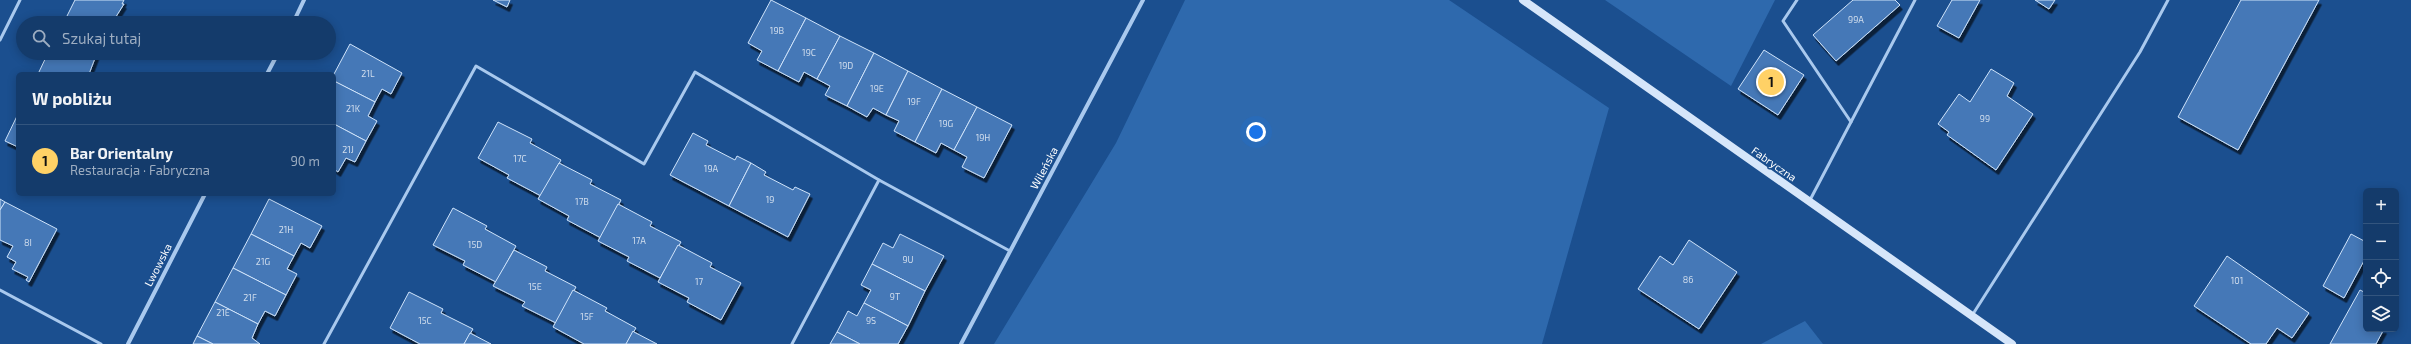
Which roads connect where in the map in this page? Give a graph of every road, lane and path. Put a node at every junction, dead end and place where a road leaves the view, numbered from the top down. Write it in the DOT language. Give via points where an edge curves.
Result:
graph roads {
  1 [pos="20,0"];
  2 [pos="304,0"];
  3 [pos="1143,0"];
  4 [pos="1524,0"];
  5 [pos="1797,0"];
  6 [pos="1915,0"];
  7 [pos="2168,0"];
  8 [pos="296,16"];
  9 [pos="0,40"];
  10 [pos="274,60"];
  11 [pos="268,72"];
  12 [pos="1851,122"];
  13 [pos="879,180"];
  14 [pos="204,196"];
  15 [pos="1809,202"];
  16 [pos="1010,251"];
  17 [pos="0,290"];
  18 [pos="1972,316"];
  19 [pos="101,344"];
  20 [pos="128,344"];
  21 [pos="324,344"];
  22 [pos="792,344"];
  23 [pos="961,344"];
  24 [pos="2012,344"];
  1 -- 9 [label="lane"];
  2 -- 8 [label="street"];
  3 -- 16 [label="street, Wileńska"];
  4 -- 15 [label="street, Fabryczna"];
  5 -- 12 [label="lane" via="1784,21"];
  6 -- 12 [label="lane"];
  7 -- 18 [label="lane" via="2140,52"];
  10 -- 11 [label="street"];
  12 -- 15 [label="lane"];
  13 -- 16 [label="lane"];
  13 -- 21 [label="lane" via="695,72 644,164 476,66"];
  13 -- 22 [label="lane"];
  14 -- 20 [label="street, Lwowska"];
  15 -- 18 [label="street, Fabryczna"];
  16 -- 23 [label="street, Wileńska"];
  17 -- 19 [label="lane"];
  18 -- 24 [label="street, Fabryczna"];
}
